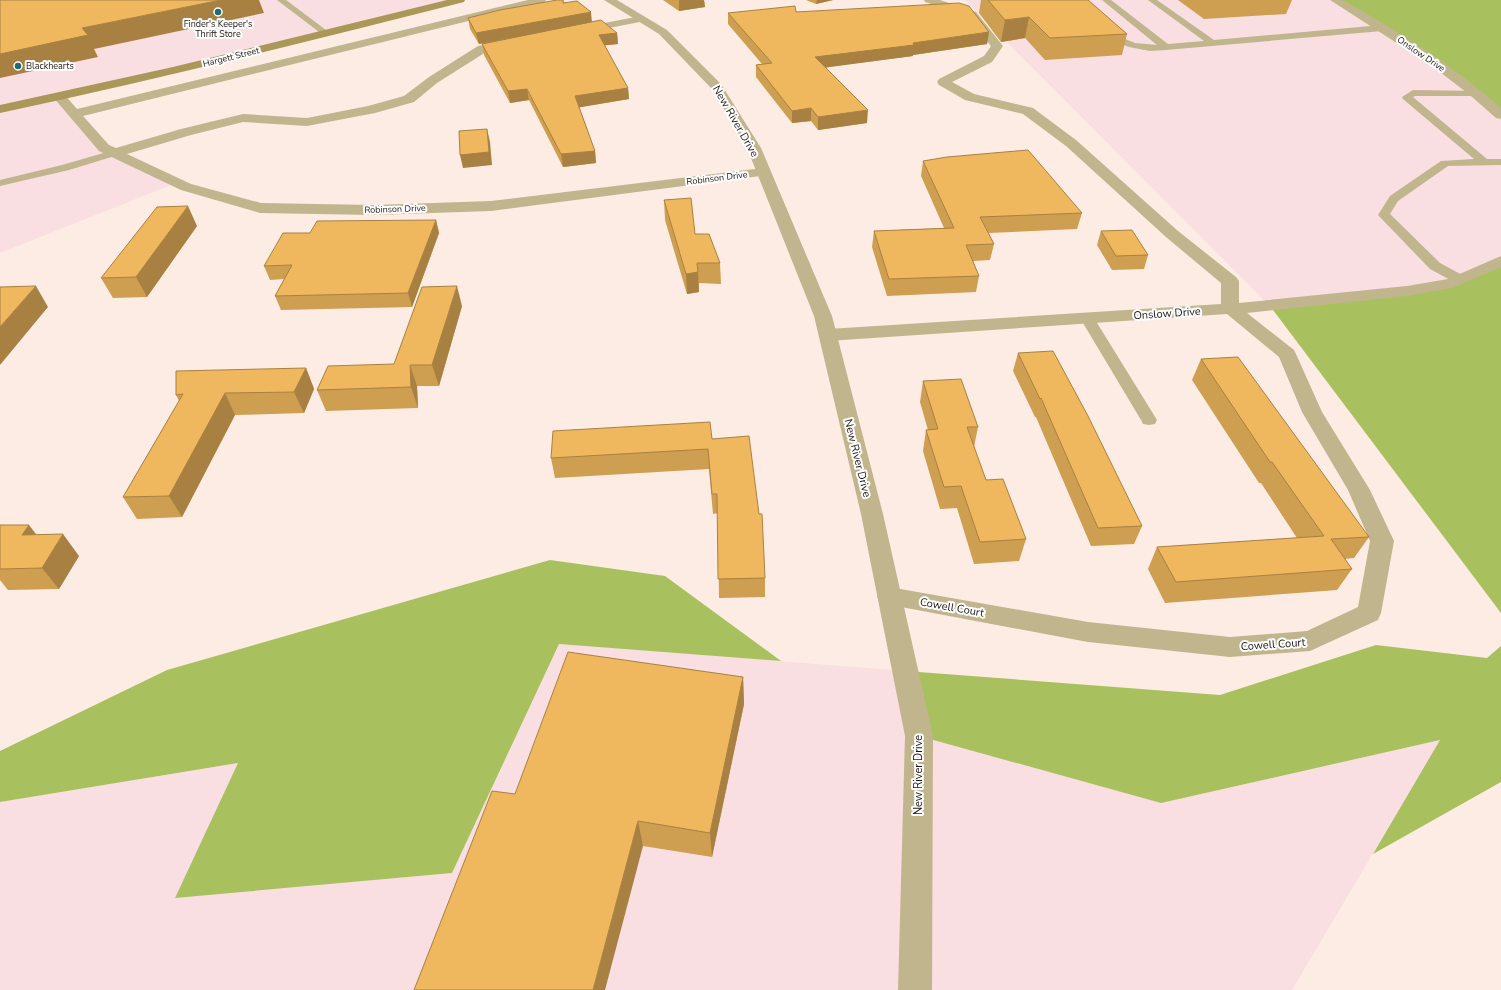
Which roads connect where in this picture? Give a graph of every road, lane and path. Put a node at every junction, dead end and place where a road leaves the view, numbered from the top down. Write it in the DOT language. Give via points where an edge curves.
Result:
graph roads {
  1 [pos="281,0"];
  2 [pos="460,0"];
  3 [pos="541,0"];
  4 [pos="609,0"];
  5 [pos="929,0"];
  6 [pos="1106,0"];
  7 [pos="1152,0"];
  8 [pos="1335,0"];
  9 [pos="641,19"];
  10 [pos="1098,24"];
  11 [pos="1382,28"];
  12 [pos="326,33"];
  13 [pos="566,33"];
  14 [pos="528,41"];
  15 [pos="1213,43"];
  16 [pos="1166,47"];
  17 [pos="1477,93"];
  18 [pos="60,97"];
  19 [pos="0,109"];
  20 [pos="75,114"];
  21 [pos="1501,115"];
  22 [pos="114,153"];
  23 [pos="1484,162"];
  24 [pos="1501,162"];
  25 [pos="763,172"];
  26 [pos="0,182"];
  27 [pos="1501,261"];
  28 [pos="1459,280"];
  29 [pos="1230,308"];
  30 [pos="1087,318"];
  31 [pos="828,335"];
  32 [pos="1149,420"];
  33 [pos="889,596"];
  34 [pos="915,990"];
  1 -- 12 [label="lane"];
  2 -- 12 [label="main road, Hargett Street"];
  3 -- 20 [label="street"];
  4 -- 9 [label="street, New River Drive"];
  5 -- 29 [label="street" via="972,14 997,46 988,59 942,82 970,97 1028,111 1071,143 1172,234 1230,281"];
  6 -- 16 [label="lane"];
  7 -- 15 [label="lane"];
  8 -- 11 [label="street, Onslow Drive"];
  9 -- 13 [label="street"];
  9 -- 25 [label="street, New River Drive" via="663,32 718,87 754,148"];
  10 -- 16 [label="lane" via="1116,39 1129,45"];
  11 -- 15 [label="lane"];
  11 -- 17 [label="street, Onslow Drive"];
  12 -- 18 [label="main road, Hargett Street"];
  14 -- 22 [label="street" via="482,49 433,80 409,99 370,110 307,122 243,118"];
  15 -- 16 [label="lane"];
  17 -- 21 [label="street, Onslow Drive"];
  17 -- 23 [label="lane" via="1414,93 1407,97"];
  18 -- 19 [label="main road, Hargett Street"];
  18 -- 20 [label="street, Robinson Drive"];
  20 -- 22 [label="street, Robinson Drive" via="104,148"];
  22 -- 25 [label="street, Robinson Drive" via="186,187 260,208 374,210 491,206"];
  22 -- 26 [label="lane" via="65,168"];
  23 -- 24 [label="lane"];
  23 -- 28 [label="lane" via="1445,162 1394,198 1384,215 1435,266"];
  25 -- 31 [label="street, New River Drive" via="823,316"];
  27 -- 28 [label="street, Onslow Drive"];
  28 -- 29 [label="street, Onslow Drive" via="1407,292"];
  29 -- 30 [label="street, Onslow Drive"];
  29 -- 33 [label="street, Cowell Court" via="1287,354 1312,412 1359,490 1382,541 1369,613 1310,641 1230,647 1088,632"];
  30 -- 31 [label="street, Onslow Drive"];
  30 -- 32 [label="lane"];
  31 -- 33 [label="street, New River Drive" via="872,514"];
  33 -- 34 [label="street, New River Drive" via="919,736"];
}
